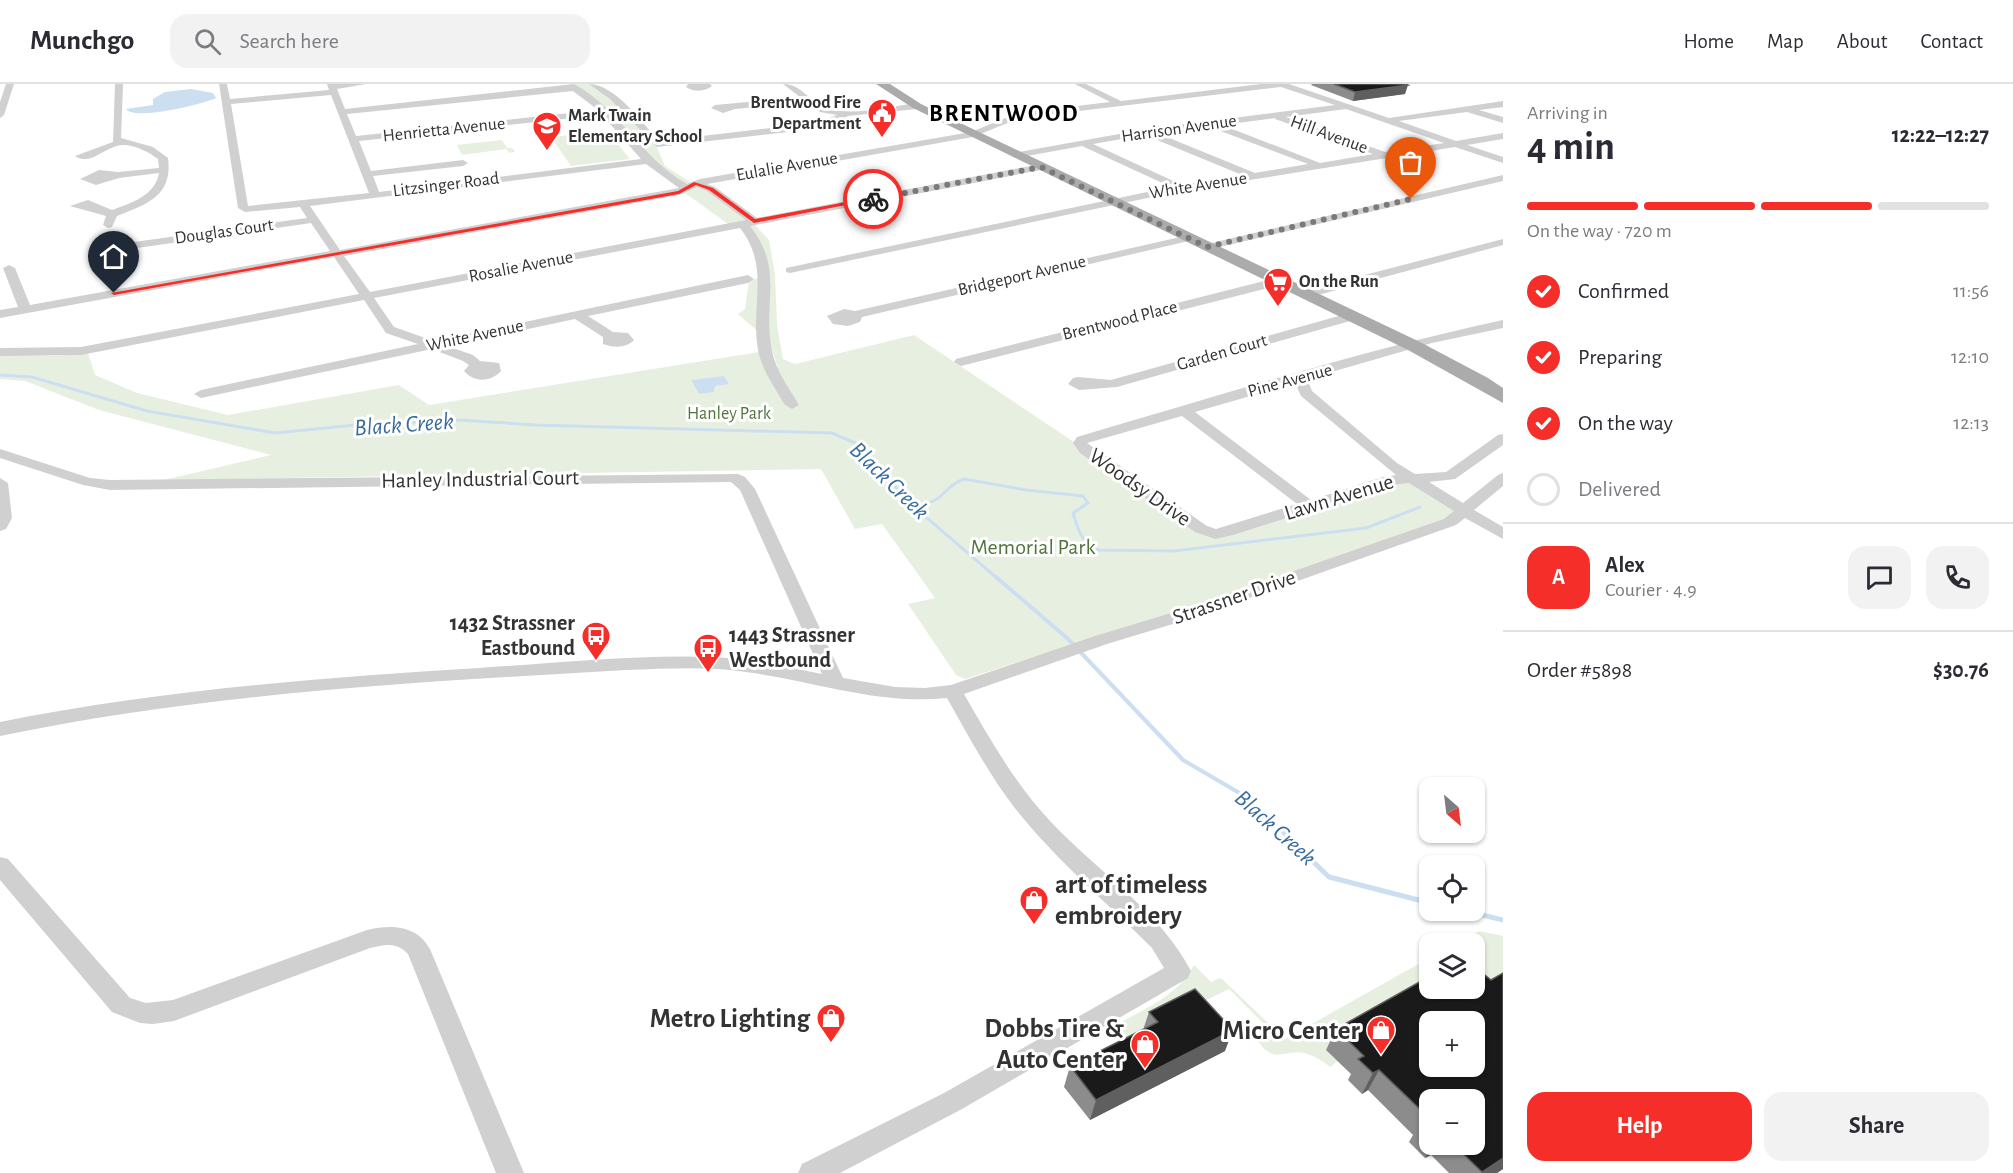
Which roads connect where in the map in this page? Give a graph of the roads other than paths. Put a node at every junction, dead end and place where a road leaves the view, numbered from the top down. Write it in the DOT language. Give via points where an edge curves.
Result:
graph roads {
  1 [pos="10,84"];
  2 [pos="119,84"];
  3 [pos="224,84"];
  4 [pos="362,84"];
  5 [pos="593,84"];
  6 [pos="693,84"];
  7 [pos="706,84"];
  8 [pos="714,84"];
  9 [pos="787,84"];
  10 [pos="882,84"];
  11 [pos="1079,84"];
  12 [pos="1281,84"];
  13 [pos="571,86"];
  14 [pos="333,88"];
  15 [pos="808,99"];
  16 [pos="227,102"];
  17 [pos="1118,104"];
  18 [pos="1503,104"];
  19 [pos="918,106"];
  20 [pos="732,107"];
  21 [pos="1344,107"];
  22 [pos="1466,109"];
  23 [pos="341,112"];
  24 [pos="605,112"];
  25 [pos="846,114"];
  26 [pos="0,115"];
  27 [pos="1275,115"];
  28 [pos="1503,120"];
  29 [pos="1386,121"];
  30 [pos="949,122"];
  31 [pos="997,124"];
  32 [pos="1211,124"];
  33 [pos="1147,132"];
  34 [pos="973,134"];
  35 [pos="1503,136"];
  36 [pos="354,139"];
  37 [pos="121,142"];
  38 [pos="1085,144"];
  39 [pos="1453,144"];
  40 [pos="94,152"];
  41 [pos="1384,154"];
  42 [pos="1016,155"];
  43 [pos="1503,160"];
  44 [pos="647,161"];
  45 [pos="463,163"];
  46 [pos="1318,165"];
  47 [pos="1041,167"];
  48 [pos="164,170"];
  49 [pos="366,174"];
  50 [pos="118,175"];
  51 [pos="1255,176"];
  52 [pos="1503,178"];
  53 [pos="691,186"];
  54 [pos="1181,188"];
  55 [pos="375,194"];
  56 [pos="1113,201"];
  57 [pos="303,204"];
  58 [pos="88,206"];
  59 [pos="313,219"];
  60 [pos="749,222"];
  61 [pos="1189,238"];
  62 [pos="1503,242"];
  63 [pos="134,245"];
  64 [pos="1207,247"];
  65 [pos="336,253"];
  66 [pos="3,266"];
  67 [pos="790,270"];
  68 [pos="748,279"];
  69 [pos="1280,281"];
  70 [pos="1307,294"];
  71 [pos="367,297"];
  72 [pos="26,309"];
  73 [pos="0,314"];
  74 [pos="576,314"];
  75 [pos="855,315"];
  76 [pos="1353,316"];
  77 [pos="1503,324"];
  78 [pos="610,336"];
  79 [pos="431,345"];
  80 [pos="1414,346"];
  81 [pos="0,352"];
  82 [pos="961,362"];
  83 [pos="477,365"];
  84 [pos="1090,384"];
  85 [pos="1303,386"];
  86 [pos="201,394"];
  87 [pos="1503,398"];
  88 [pos="792,405"];
  89 [pos="1183,410"];
  90 [pos="1503,438"];
  91 [pos="1080,444"];
  92 [pos="0,453"];
  93 [pos="1410,477"];
  94 [pos="1503,478"];
  95 [pos="0,483"];
  96 [pos="1308,505"];
  97 [pos="1466,510"];
  98 [pos="0,526"];
  99 [pos="1201,529"];
  100 [pos="1503,534"];
  101 [pos="835,681"];
  102 [pos="953,692"];
  103 [pos="0,729"];
  104 [pos="0,865"];
  105 [pos="510,1173"];
  106 [pos="812,1173"];
  1 -- 26 [label="street"];
  2 -- 37 [label="street" via="116,140"];
  3 -- 16 [label="street"];
  4 -- 14 [label="street"];
  5 -- 25 [label="street" via="613,96 657,144 814,126"];
  6 -- 7 [label="street" via="690,87 703,88"];
  7 -- 8 [label="street"];
  9 -- 15 [label="street"];
  10 -- 19 [label="main road"];
  11 -- 17 [label="street"];
  12 -- 17 [label="street"];
  12 -- 21 [label="street"];
  13 -- 23 [label="street"];
  13 -- 24 [label="street"];
  14 -- 16 [label="street"];
  14 -- 23 [label="street"];
  15 -- 20 [label="street"];
  15 -- 25 [label="street" via="823,110"];
  16 -- 57 [label="street, Litzsinger Road" via="243,208"];
  17 -- 31 [label="street" via="1018,116"];
  18 -- 22 [label="street"];
  19 -- 25 [label="street"];
  19 -- 30 [label="main road"];
  21 -- 27 [label="street, Harrison Avenue"];
  21 -- 29 [label="street"];
  22 -- 28 [label="street"];
  22 -- 29 [label="street"];
  23 -- 36 [label="street"];
  24 -- 36 [label="street, Henrietta Avenue"];
  24 -- 44 [label="street"];
  27 -- 32 [label="street, Harrison Avenue"];
  27 -- 41 [label="street, Hill Avenue"];
  29 -- 39 [label="street"];
  30 -- 31 [label="street" via="979,127"];
  30 -- 34 [label="main road"];
  31 -- 34 [label="street"];
  32 -- 33 [label="street, Harrison Avenue"];
  32 -- 46 [label="street"];
  33 -- 38 [label="street, Harrison Avenue"];
  33 -- 51 [label="street"];
  34 -- 42 [label="main road"];
  34 -- 53 [label="street, Eulalie Avenue"];
  35 -- 39 [label="street, White Avenue"];
  36 -- 49 [label="street"];
  37 -- 40 [label="street"];
  37 -- 48 [label="street" via="157,152 163,158"];
  38 -- 42 [label="street, Harrison Avenue"];
  38 -- 54 [label="street"];
  39 -- 41 [label="street, White Avenue"];
  39 -- 43 [label="street"];
  41 -- 46 [label="street, White Avenue"];
  42 -- 47 [label="main road"];
  44 -- 53 [label="street" via="674,182"];
  44 -- 55 [label="street, Litzsinger Road"];
  45 -- 49 [label="street"];
  46 -- 51 [label="street, White Avenue"];
  47 -- 56 [label="main road"];
  47 -- 60 [label="street, Rosalie Avenue"];
  48 -- 50 [label="street"];
  48 -- 58 [label="street" via="162,185 154,194 110,219"];
  49 -- 55 [label="street"];
  51 -- 54 [label="street, White Avenue"];
  52 -- 64 [label="street"];
  53 -- 60 [label="street" via="711,189"];
  53 -- 65 [label="street, Eulalie Avenue" via="679,192"];
  54 -- 56 [label="street, White Avenue"];
  55 -- 57 [label="street, Litzsinger Road"];
  56 -- 61 [label="main road"];
  56 -- 67 [label="street, White Avenue"];
  57 -- 59 [label="street"];
  59 -- 63 [label="street, Douglas Court"];
  59 -- 65 [label="street"];
  60 -- 71 [label="street, Rosalie Avenue"];
  60 -- 88 [label="street" via="766,273 765,351"];
  61 -- 64 [label="main road"];
  61 -- 75 [label="street, Bridgeport Avenue"];
  62 -- 70 [label="street"];
  64 -- 69 [label="main road"];
  65 -- 71 [label="street"];
  65 -- 72 [label="street, Eulalie Avenue"];
  66 -- 72 [label="street"];
  68 -- 74 [label="street, White Avenue"];
  69 -- 70 [label="main road"];
  69 -- 82 [label="street, Brentwood Place"];
  70 -- 76 [label="main road"];
  71 -- 79 [label="street" via="390,330"];
  71 -- 81 [label="street, Rosalie Avenue" via="81,351"];
  72 -- 73 [label="street, Eulalie Avenue"];
  74 -- 78 [label="street"];
  74 -- 79 [label="street, White Avenue"];
  76 -- 80 [label="main road"];
  76 -- 84 [label="street, Garden Court" via="1112,384"];
  77 -- 80 [label="street, Pine Avenue"];
  79 -- 83 [label="street"];
  79 -- 86 [label="street, White Avenue"];
  80 -- 85 [label="street, Pine Avenue"];
  80 -- 87 [label="main road" via="1482,381"];
  85 -- 89 [label="street, Pine Avenue" via="1276,384"];
  85 -- 93 [label="street" via="1392,466"];
  89 -- 91 [label="street, Pine Avenue" via="1082,440"];
  89 -- 96 [label="street"];
  90 -- 93 [label="street, Lawn Avenue" via="1455,474"];
  91 -- 99 [label="street, Woodsy Drive"];
  92 -- 101 [label="street, Hanley Industrial Court" via="88,482 110,485 733,477 747,489"];
  93 -- 96 [label="street, Lawn Avenue"];
  93 -- 97 [label="street"];
  94 -- 97 [label="street, Strassner Drive"];
  95 -- 98 [label="street"];
  96 -- 99 [label="street, Lawn Avenue" via="1227,532 1215,534"];
  97 -- 100 [label="street"];
  97 -- 102 [label="street, Strassner Drive" via="1450,522 1421,533"];
  101 -- 102 [label="street" via="919,695"];
  101 -- 103 [label="street" via="743,665 696,663 344,681 145,704"];
  102 -- 106 [label="street" via="997,768 1022,802 1160,941 1179,971 953,1101"];
  104 -- 105 [label="street" via="121,1005 134,1013 174,1010 380,936 404,936 411,940"];
}
